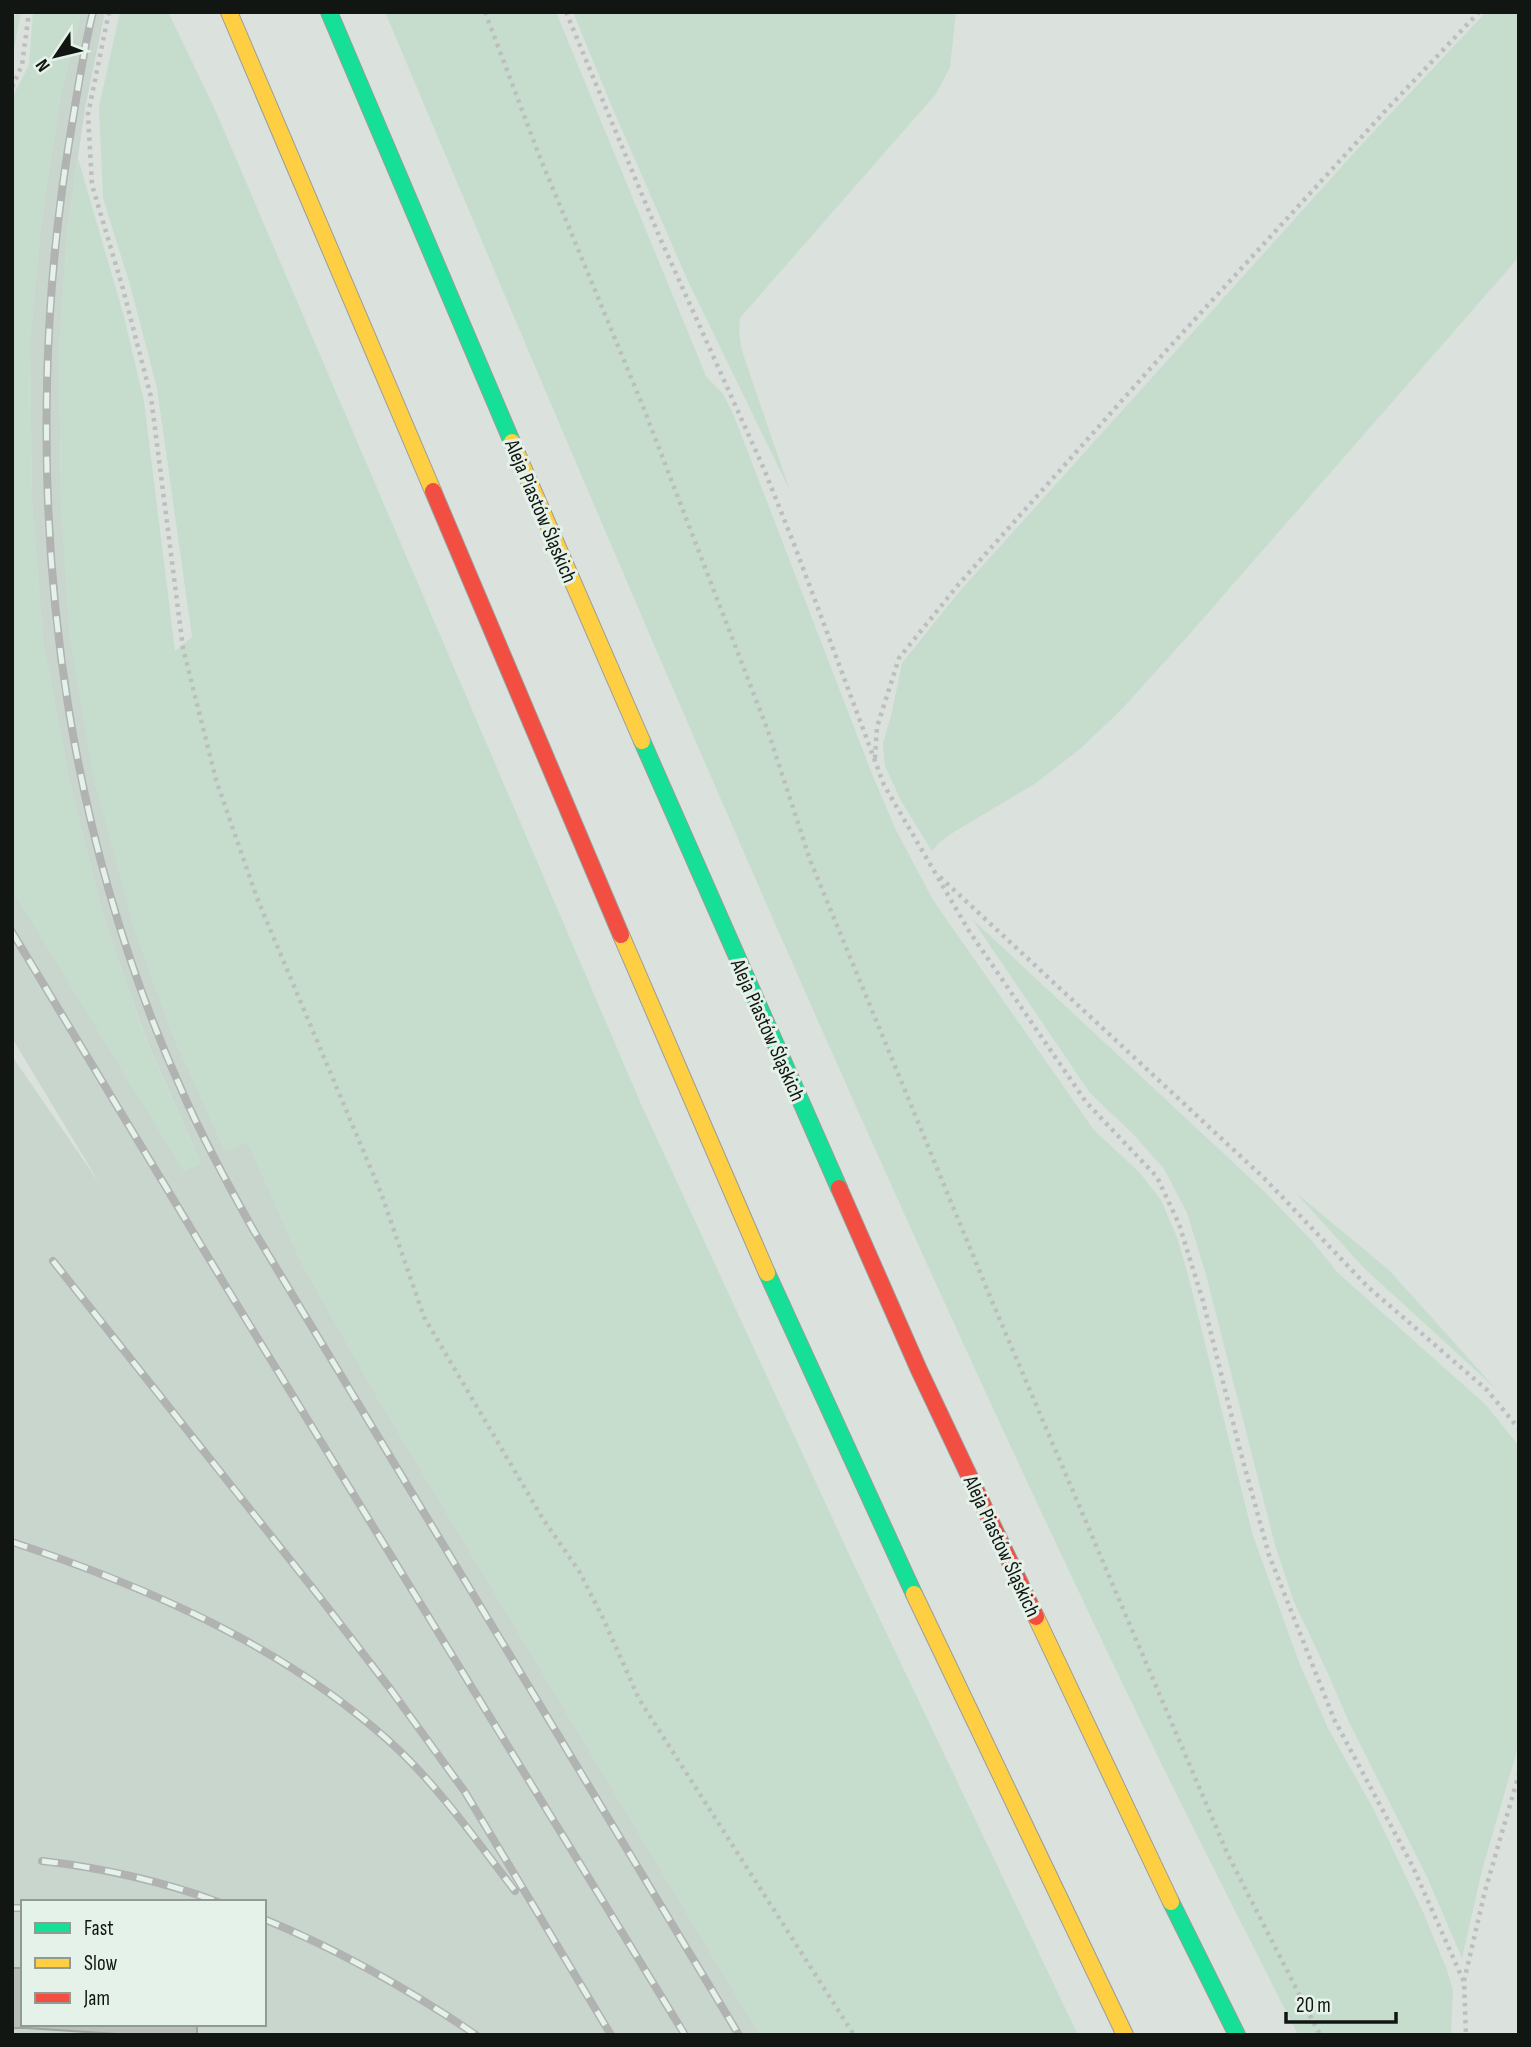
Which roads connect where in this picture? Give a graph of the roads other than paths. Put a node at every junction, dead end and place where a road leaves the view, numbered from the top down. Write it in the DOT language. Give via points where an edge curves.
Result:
graph roads {
  1 [pos="229,12"];
  2 [pos="329,12"];
  3 [pos="1125,2035"];
  4 [pos="1237,2035"];
  1 -- 3 [label="highway" via="730,1190 883,1530"];
  2 -- 4 [label="highway, Aleja Piastów Śląskich" via="536,500 913,1357"];
}
